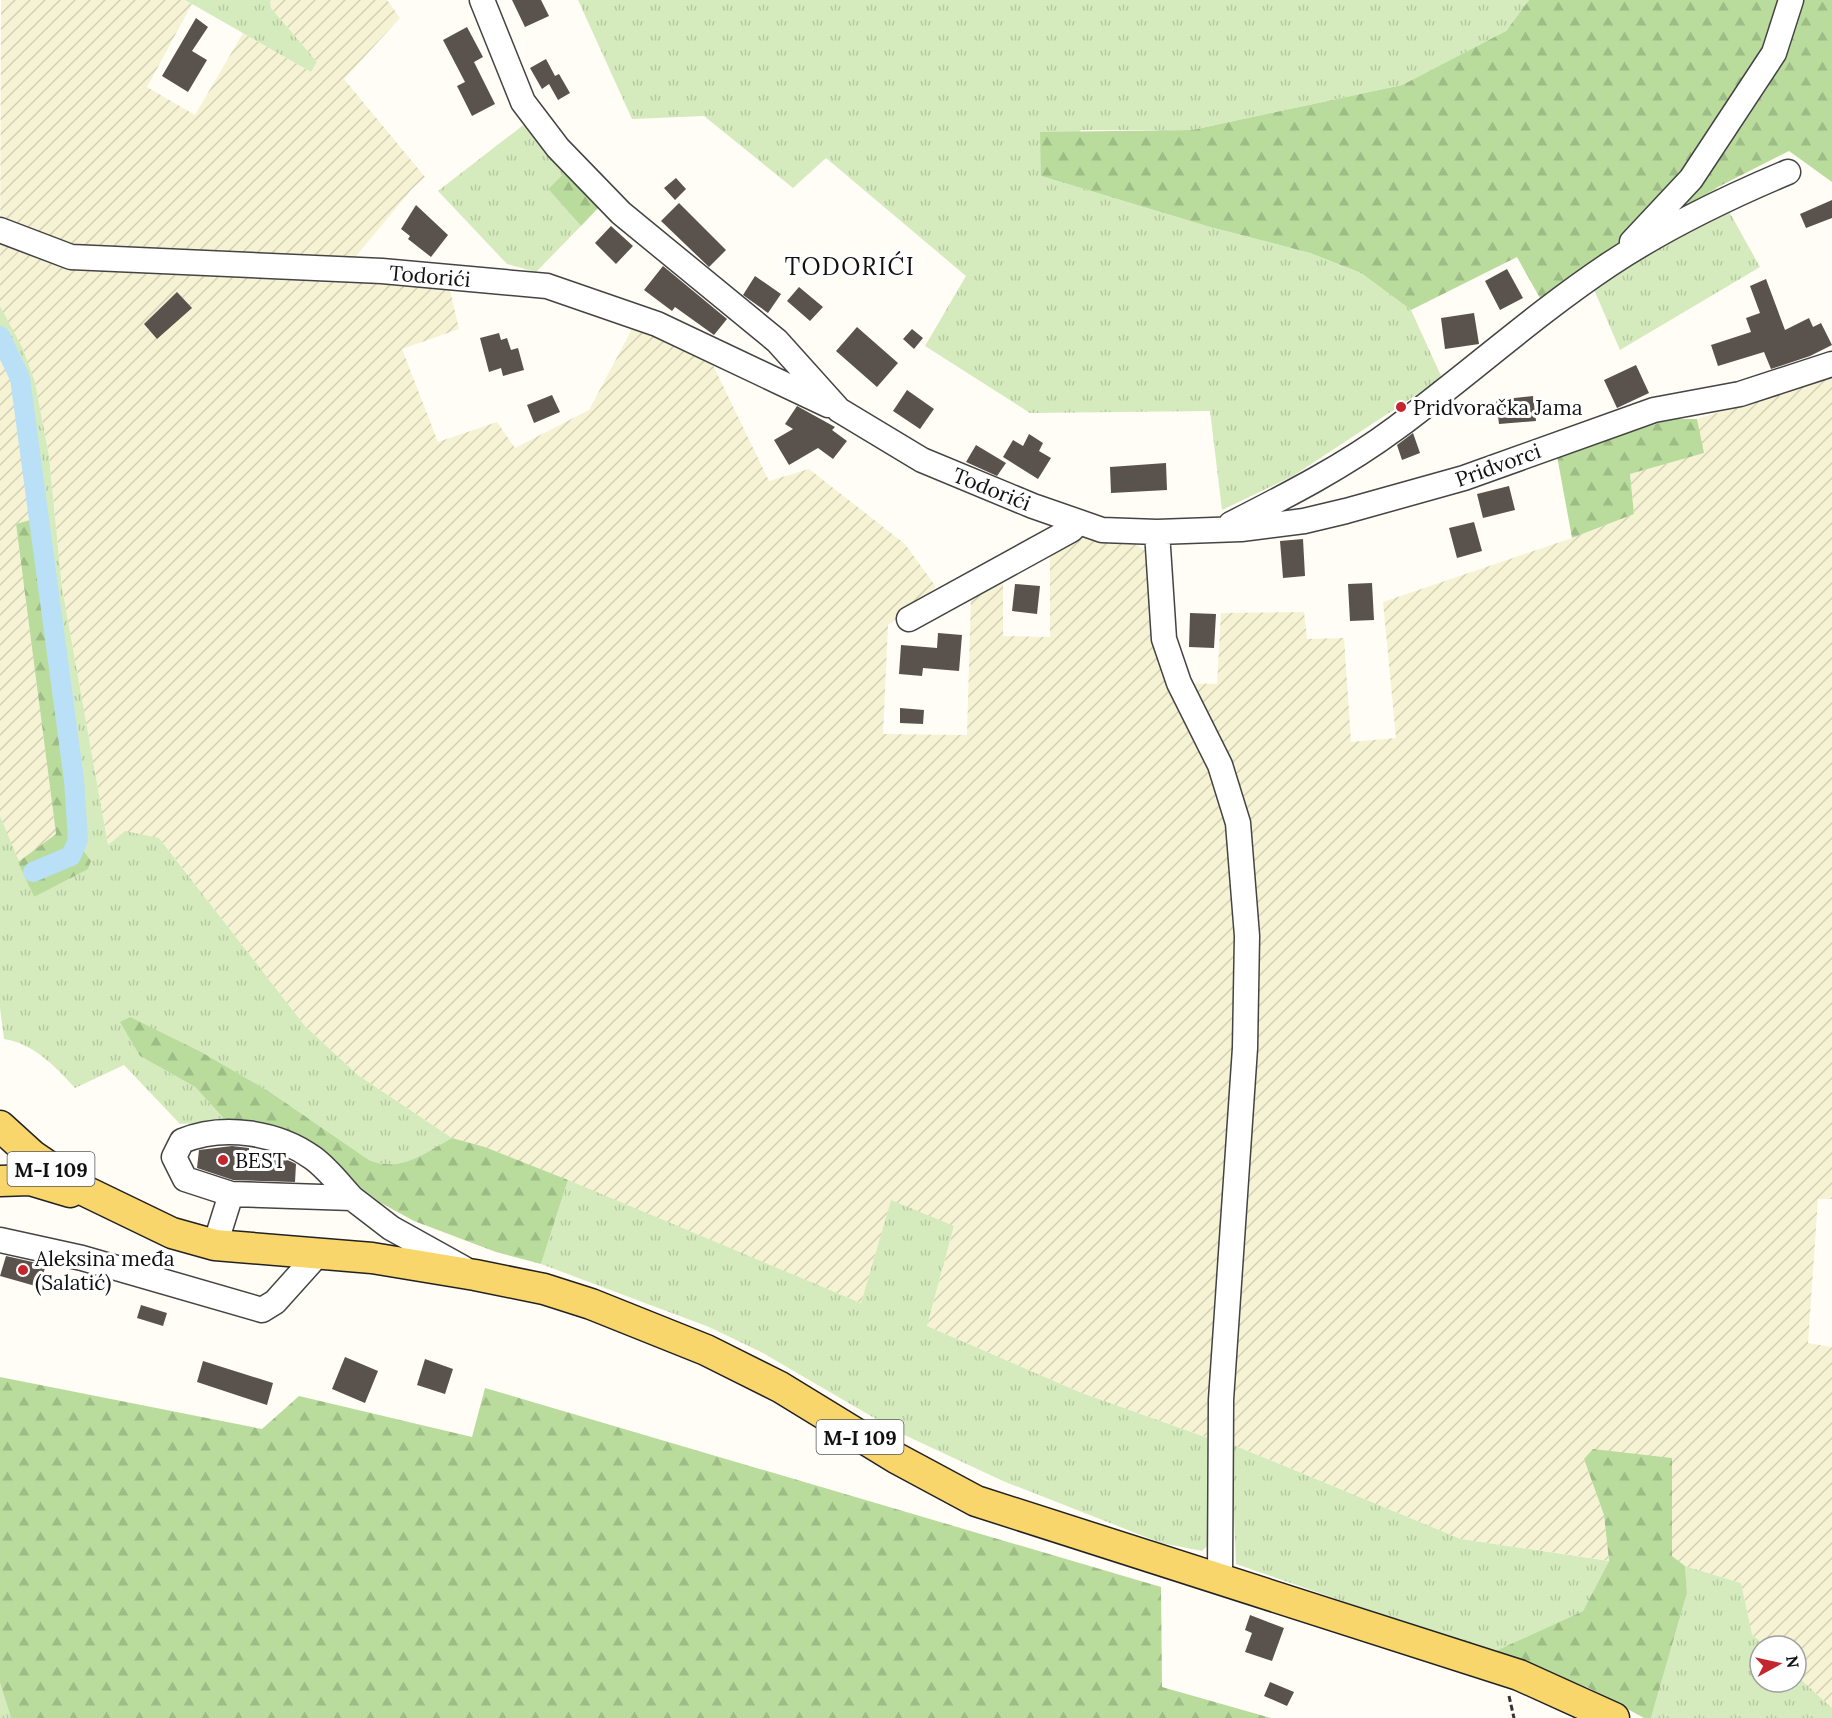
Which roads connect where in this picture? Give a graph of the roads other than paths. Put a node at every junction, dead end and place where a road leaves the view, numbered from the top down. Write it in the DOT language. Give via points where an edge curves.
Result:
graph roads {
  1 [pos="483,0"];
  2 [pos="1791,0"];
  3 [pos="1788,172"];
  4 [pos="0,230"];
  5 [pos="1612,263"];
  6 [pos="1832,364"];
  7 [pos="839,410"];
  8 [pos="1078,523"];
  9 [pos="1221,529"];
  10 [pos="1157,532"];
  11 [pos="909,619"];
  12 [pos="2,1135"];
  13 [pos="0,1181"];
  14 [pos="231,1194"];
  15 [pos="352,1198"];
  16 [pos="99,1200"];
  17 [pos="0,1240"];
  18 [pos="215,1245"];
  19 [pos="319,1253"];
  20 [pos="476,1275"];
  21 [pos="1220,1577"];
  22 [pos="1614,1718"];
  1 -- 7 [label="street, Todorići" via="523,102 558,148 621,213 777,341"];
  2 -- 5 [label="street" via="1774,53 1691,179"];
  3 -- 5 [label="street" via="1716,202"];
  4 -- 7 [label="street, Todorići" via="71,256 382,271 548,286 657,324"];
  5 -- 9 [label="street" via="1543,311 1394,429 1305,487"];
  6 -- 9 [label="street, Pridvorci" via="1740,394 1654,410 1464,478 1346,512 1304,521"];
  7 -- 8 [label="street, Todorići" via="922,460"];
  8 -- 10 [label="street, Todorići" via="1102,530"];
  8 -- 11 [label="street"];
  9 -- 10 [label="street, Pridvorci"];
  10 -- 21 [label="street" via="1164,639 1179,683 1220,765 1238,823 1246,925 1245,1048 1221,1400"];
  12 -- 16 [label="main road, M-I 109"];
  13 -- 16 [label="main road" via="30,1180"];
  14 -- 15 [label="street"];
  14 -- 15 [label="street" via="185,1179 174,1157 182,1141 222,1132 249,1133 288,1143 315,1159"];
  14 -- 18 [label="street"];
  15 -- 20 [label="street" via="390,1228"];
  16 -- 18 [label="main road, M-I 109" via="172,1233"];
  17 -- 19 [label="street" via="82,1258 262,1310 275,1302"];
  18 -- 19 [label="main road, M-I 109"];
  19 -- 20 [label="main road, M-I 109"];
  20 -- 21 [label="main road, M-I 109" via="544,1289 591,1304 706,1350 780,1387 896,1458 976,1501"];
  21 -- 22 [label="main road, M-I 109" via="1362,1627 1519,1675"];
}
